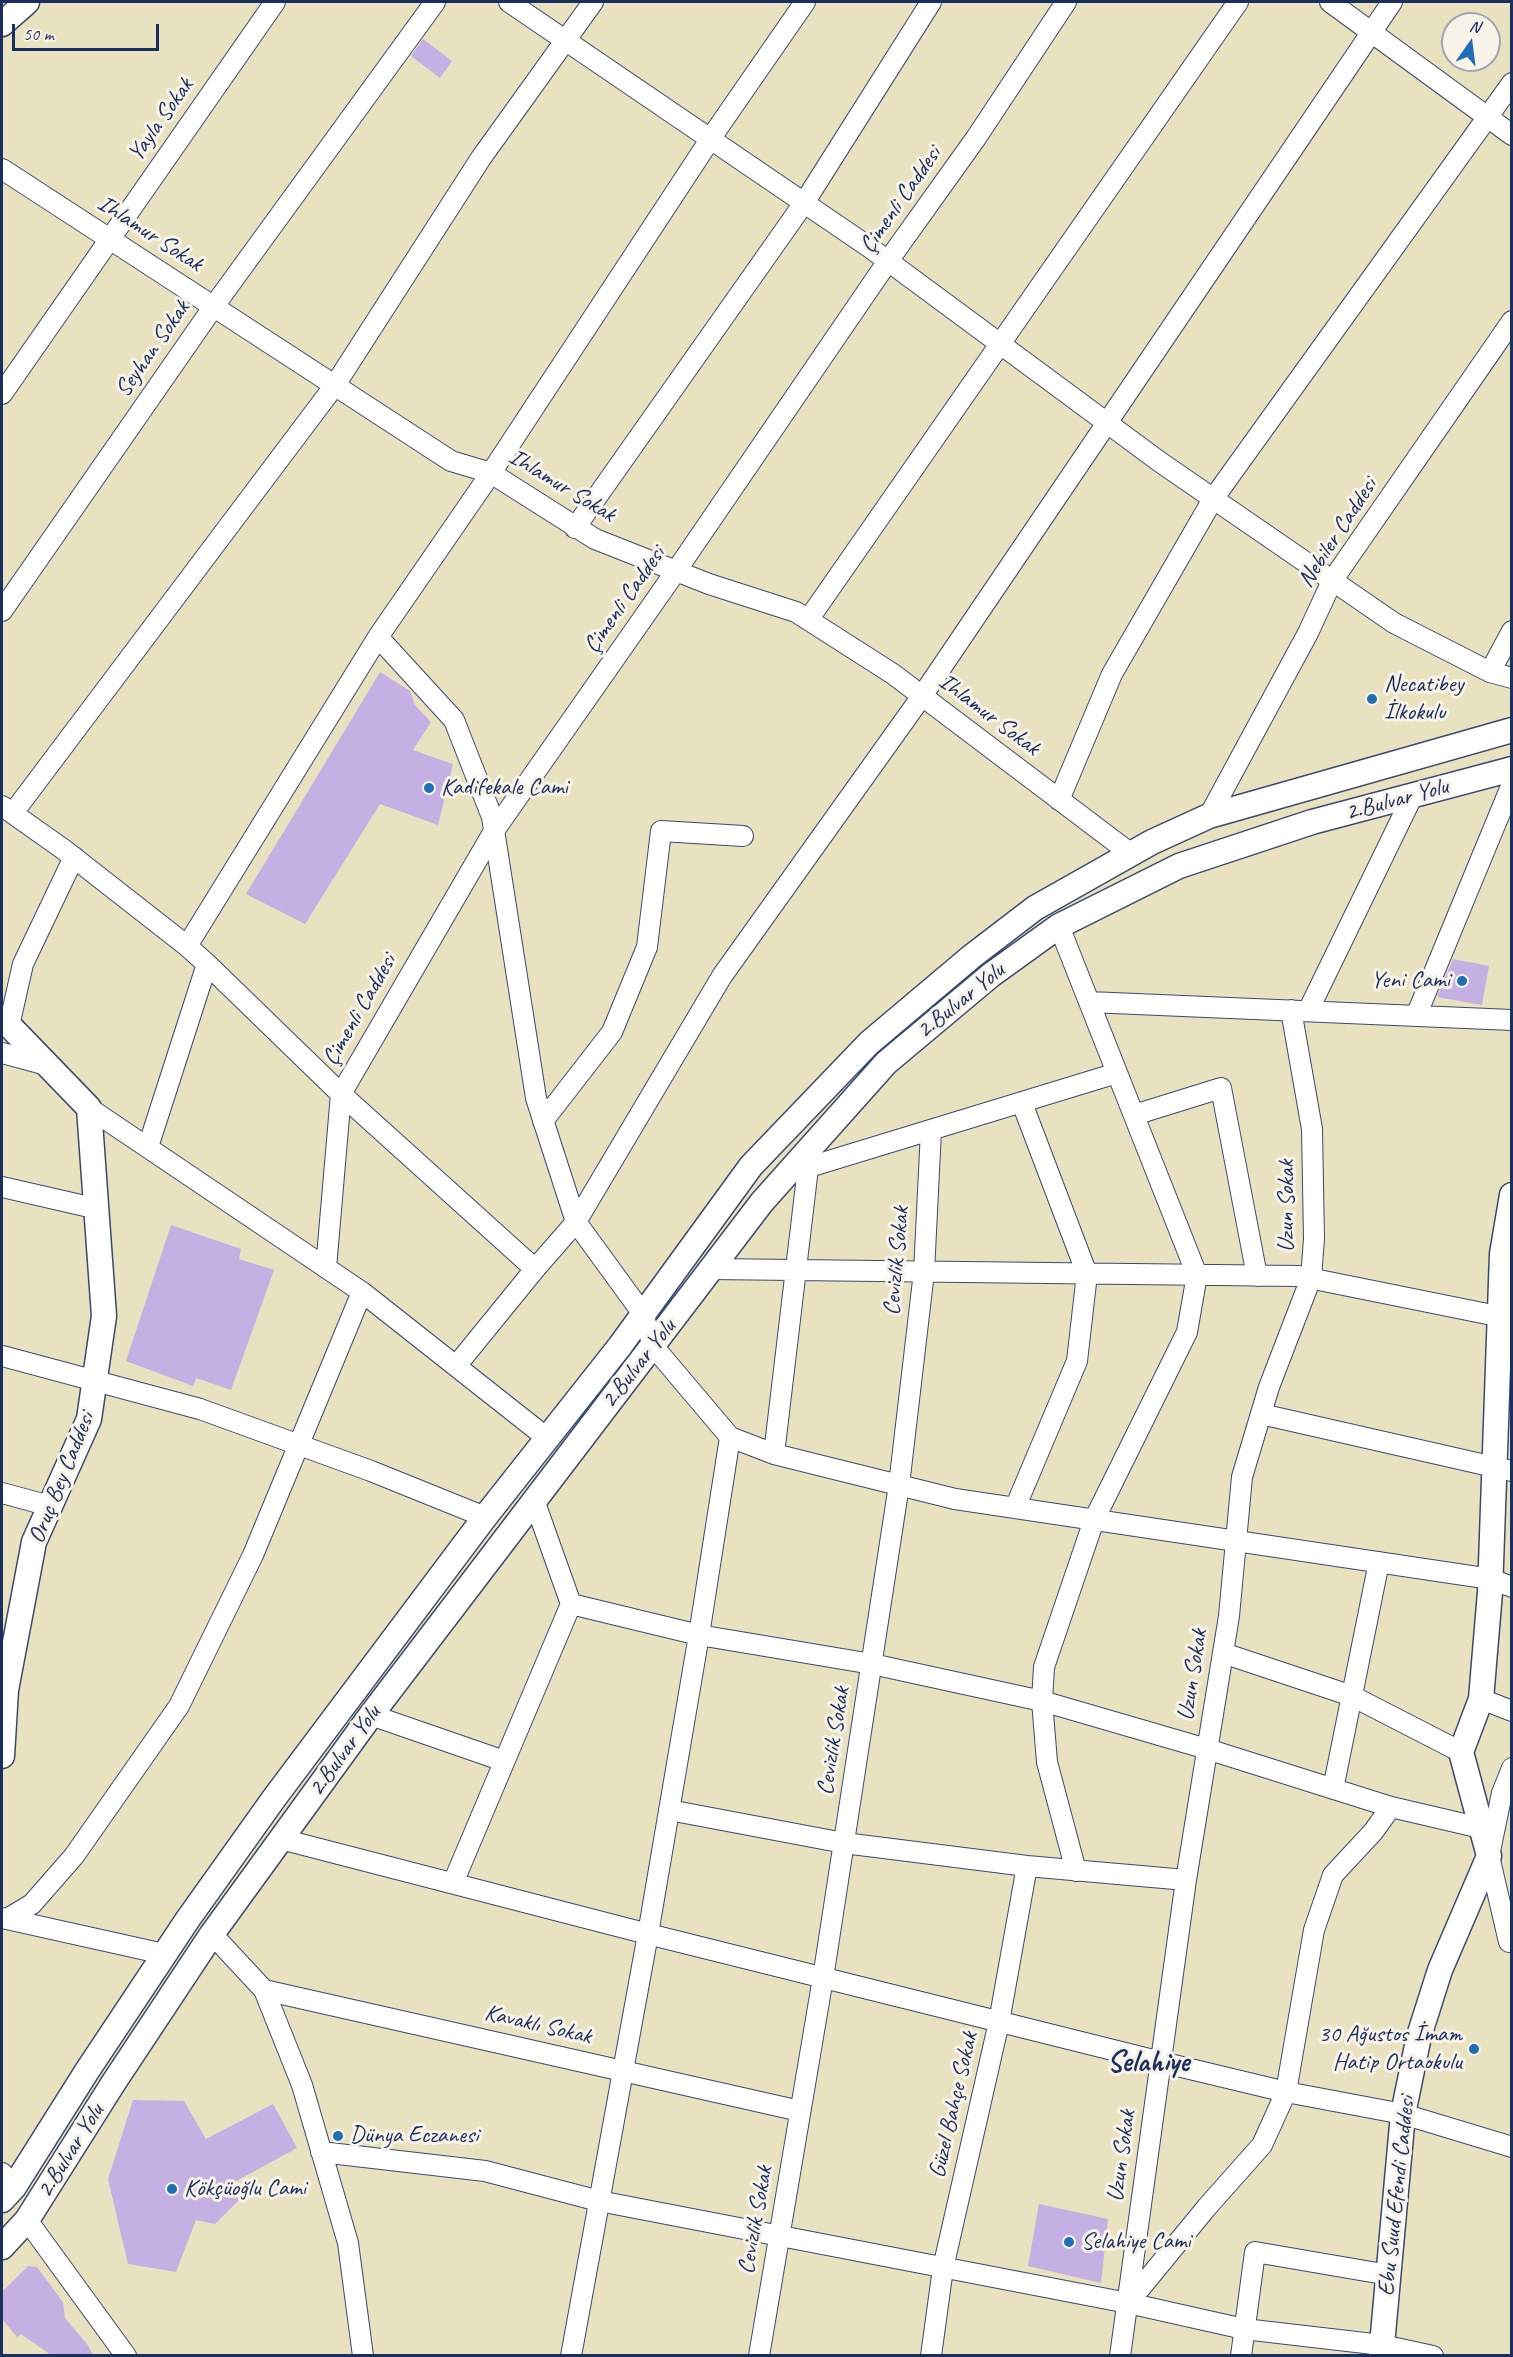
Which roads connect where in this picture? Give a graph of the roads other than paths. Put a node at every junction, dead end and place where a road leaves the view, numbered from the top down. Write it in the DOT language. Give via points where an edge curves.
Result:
graph roads {
  1 [pos="27,2"];
  2 [pos="275,2"];
  3 [pos="435,2"];
  4 [pos="509,2"];
  5 [pos="593,2"];
  6 [pos="805,2"];
  7 [pos="931,2"];
  8 [pos="1066,2"];
  9 [pos="1238,2"];
  10 [pos="1330,2"];
  11 [pos="1392,2"];
  12 [pos="2,24"];
  13 [pos="1371,30"];
  14 [pos="565,40"];
  15 [pos="1512,83"];
  16 [pos="1487,118"];
  17 [pos="1512,135"];
  18 [pos="710,139"];
  19 [pos="2,169"];
  20 [pos="804,203"];
  21 [pos="110,239"];
  22 [pos="888,261"];
  23 [pos="214,306"];
  24 [pos="1512,321"];
  25 [pos="1000,344"];
  26 [pos="334,385"];
  27 [pos="2,394"];
  28 [pos="1108,423"];
  29 [pos="492,473"];
  30 [pos="1213,499"];
  31 [pos="575,528"];
  32 [pos="676,571"];
  33 [pos="1332,581"];
  34 [pos="2,611"];
  35 [pos="808,620"];
  36 [pos="1512,631"];
  37 [pos="378,637"];
  38 [pos="1490,672"];
  39 [pos="1512,678"];
  40 [pos="922,696"];
  41 [pos="1512,730"];
  42 [pos="1512,769"];
  43 [pos="1512,784"];
  44 [pos="1413,795"];
  45 [pos="1059,800"];
  46 [pos="7,810"];
  47 [pos="1209,816"];
  48 [pos="494,831"];
  49 [pos="743,836"];
  50 [pos="1130,853"];
  51 [pos="74,857"];
  52 [pos="1059,926"];
  53 [pos="187,946"];
  54 [pos="207,964"];
  55 [pos="1089,1002"];
  56 [pos="1300,1011"];
  57 [pos="1416,1016"];
  58 [pos="1512,1020"];
  59 [pos="5,1022"];
  60 [pos="2,1053"];
  61 [pos="47,1065"];
  62 [pos="1117,1073"];
  63 [pos="341,1094"];
  64 [pos="1022,1103"];
  65 [pos="89,1107"];
  66 [pos="1134,1115"];
  67 [pos="543,1121"];
  68 [pos="931,1131"];
  69 [pos="148,1147"];
  70 [pos="797,1171"];
  71 [pos="2,1187"];
  72 [pos="1512,1195"];
  73 [pos="98,1209"];
  74 [pos="576,1222"];
  75 [pos="1507,1253"];
  76 [pos="326,1268"];
  77 [pos="535,1269"];
  78 [pos="711,1269"];
  79 [pos="795,1270"];
  80 [pos="924,1272"];
  81 [pos="1087,1274"];
  82 [pos="1197,1275"];
  83 [pos="1257,1276"];
  84 [pos="1311,1278"];
  85 [pos="362,1292"];
  86 [pos="643,1314"];
  87 [pos="1505,1317"];
  88 [pos="653,1347"];
  89 [pos="2,1356"];
  90 [pos="456,1366"];
  91 [pos="96,1381"];
  92 [pos="1261,1414"];
  93 [pos="730,1437"];
  94 [pos="547,1438"];
  95 [pos="299,1445"];
  96 [pos="774,1454"];
  97 [pos="1503,1468"];
  98 [pos="899,1485"];
  99 [pos="2,1493"];
  100 [pos="534,1500"];
  101 [pos="50,1506"];
  102 [pos="1015,1508"];
  103 [pos="485,1517"];
  104 [pos="1094,1520"];
  105 [pos="1236,1541"];
  106 [pos="1379,1562"];
  107 [pos="1501,1583"];
  108 [pos="571,1604"];
  109 [pos="699,1635"];
  110 [pos="1223,1653"];
  111 [pos="872,1664"];
  112 [pos="1352,1696"];
  113 [pos="1481,1699"];
  114 [pos="1042,1701"];
  115 [pos="1512,1711"];
  116 [pos="371,1715"];
  117 [pos="1207,1749"];
  118 [pos="1461,1752"];
  119 [pos="2,1756"];
  120 [pos="504,1761"];
  121 [pos="1512,1768"];
  122 [pos="1334,1789"];
  123 [pos="1391,1808"];
  124 [pos="669,1810"];
  125 [pos="1481,1828"];
  126 [pos="280,1839"];
  127 [pos="844,1843"];
  128 [pos="1489,1856"];
  129 [pos="1027,1866"];
  130 [pos="1076,1870"];
  131 [pos="1186,1880"];
  132 [pos="453,1884"];
  133 [pos="4,1918"];
  134 [pos="212,1934"];
  135 [pos="648,1934"];
  136 [pos="1512,1942"];
  137 [pos="164,1954"];
  138 [pos="823,1978"];
  139 [pos="264,1990"];
  140 [pos="999,2022"];
  141 [pos="1161,2062"];
  142 [pos="623,2070"];
  143 [pos="1286,2092"];
  144 [pos="800,2111"];
  145 [pos="1403,2114"];
  146 [pos="1512,2147"];
  147 [pos="321,2152"];
  148 [pos="6,2187"];
  149 [pos="599,2201"];
  150 [pos="27,2220"];
  151 [pos="779,2237"];
  152 [pos="2,2247"];
  153 [pos="943,2268"];
  154 [pos="1389,2275"];
  155 [pos="1128,2303"];
  156 [pos="1244,2329"];
  157 [pos="1382,2350"];
  158 [pos="120,2353"];
  159 [pos="363,2355"];
  160 [pos="571,2355"];
  161 [pos="759,2355"];
  162 [pos="931,2355"];
  163 [pos="1120,2355"];
  164 [pos="1240,2355"];
  165 [pos="1433,2355"];
  1 -- 12 [label="main road"];
  2 -- 21 [label="street, Yayla Sokak"];
  3 -- 23 [label="street, Seyhan Sokak"];
  4 -- 14 [label="street"];
  5 -- 14 [label="street"];
  6 -- 18 [label="street"];
  7 -- 20 [label="street"];
  8 -- 22 [label="street, Çimenli Caddesi"];
  9 -- 25 [label="street"];
  10 -- 13 [label="street"];
  11 -- 13 [label="street"];
  13 -- 16 [label="street"];
  13 -- 28 [label="street"];
  14 -- 18 [label="street"];
  14 -- 26 [label="street" via="481,158"];
  15 -- 16 [label="street"];
  16 -- 17 [label="street"];
  16 -- 30 [label="street"];
  18 -- 20 [label="street"];
  18 -- 29 [label="street"];
  19 -- 21 [label="street, Ihlamur Sokak"];
  20 -- 22 [label="street"];
  20 -- 31 [label="street"];
  21 -- 23 [label="street, Ihlamur Sokak"];
  21 -- 27 [label="street, Yayla Sokak"];
  22 -- 25 [label="street"];
  22 -- 32 [label="street, Çimenli Caddesi"];
  23 -- 26 [label="street, Ihlamur Sokak"];
  23 -- 34 [label="street, Seyhan Sokak"];
  24 -- 33 [label="street, Nebiler Caddesi"];
  25 -- 28 [label="street"];
  25 -- 35 [label="street"];
  26 -- 29 [label="street, Ihlamur Sokak" via="451,460"];
  26 -- 46 [label="street"];
  28 -- 30 [label="street"];
  28 -- 40 [label="street"];
  29 -- 31 [label="street, Ihlamur Sokak"];
  29 -- 37 [label="street"];
  30 -- 33 [label="street"];
  30 -- 45 [label="street" via="1112,674"];
  31 -- 32 [label="street, Ihlamur Sokak"];
  32 -- 35 [label="street, Ihlamur Sokak" via="796,612"];
  32 -- 48 [label="street, Çimenli Caddesi"];
  33 -- 38 [label="street" via="1394,623"];
  33 -- 47 [label="street, Nebiler Caddesi"];
  35 -- 40 [label="street, Ihlamur Sokak"];
  36 -- 38 [label="street"];
  37 -- 48 [label="street" via="454,720"];
  37 -- 53 [label="street"];
  38 -- 39 [label="street"];
  40 -- 45 [label="street, Ihlamur Sokak"];
  40 -- 74 [label="street" via="722,976"];
  41 -- 47 [label="main road, 2.Bulvar Yolu"];
  42 -- 44 [label="main road, 2.Bulvar Yolu"];
  43 -- 57 [label="street"];
  44 -- 52 [label="main road, 2.Bulvar Yolu" via="1312,822 1179,866"];
  44 -- 56 [label="street"];
  45 -- 50 [label="street, Ihlamur Sokak"];
  46 -- 51 [label="street"];
  47 -- 50 [label="main road, 2.Bulvar Yolu"];
  48 -- 63 [label="street, Çimenli Caddesi"];
  48 -- 67 [label="street" via="536,1098"];
  49 -- 67 [label="street" via="661,831 647,947 612,1032"];
  50 -- 86 [label="main road, 2.Bulvar Yolu" via="1035,908 869,1043 750,1166"];
  51 -- 53 [label="street"];
  51 -- 59 [label="street" via="23,964"];
  52 -- 55 [label="street"];
  52 -- 70 [label="main road, 2.Bulvar Yolu" via="991,975 886,1063"];
  53 -- 54 [label="street"];
  54 -- 63 [label="street"];
  54 -- 69 [label="street"];
  55 -- 56 [label="street"];
  55 -- 62 [label="street"];
  56 -- 57 [label="street"];
  56 -- 84 [label="street, Uzun Sokak" via="1312,1129"];
  57 -- 58 [label="street"];
  59 -- 61 [label="main road"];
  60 -- 61 [label="street"];
  61 -- 65 [label="main road"];
  62 -- 64 [label="street"];
  62 -- 66 [label="street"];
  63 -- 76 [label="street, Çimenli Caddesi"];
  63 -- 77 [label="street"];
  64 -- 68 [label="street"];
  64 -- 81 [label="street"];
  65 -- 69 [label="street"];
  65 -- 73 [label="main road, Oruç Bey Caddesi"];
  66 -- 82 [label="street"];
  66 -- 83 [label="street" via="1221,1088"];
  67 -- 74 [label="street"];
  68 -- 70 [label="street"];
  68 -- 80 [label="street, Cevizlik Sokak"];
  69 -- 76 [label="street"];
  70 -- 78 [label="main road, 2.Bulvar Yolu" via="762,1202"];
  70 -- 79 [label="street"];
  71 -- 73 [label="street"];
  72 -- 75 [label="main road"];
  73 -- 91 [label="main road, Oruç Bey Caddesi" via="104,1316"];
  74 -- 77 [label="street"];
  74 -- 86 [label="street"];
  75 -- 87 [label="main road"];
  76 -- 85 [label="street"];
  77 -- 90 [label="street"];
  78 -- 79 [label="street"];
  78 -- 88 [label="main road, 2.Bulvar Yolu"];
  79 -- 80 [label="street"];
  79 -- 96 [label="street"];
  80 -- 81 [label="street"];
  80 -- 98 [label="street, Cevizlik Sokak"];
  81 -- 82 [label="street"];
  81 -- 102 [label="street" via="1077,1361"];
  82 -- 83 [label="street"];
  82 -- 104 [label="street" via="1187,1332"];
  83 -- 84 [label="street"];
  84 -- 87 [label="street"];
  84 -- 92 [label="street, Uzun Sokak"];
  85 -- 90 [label="street"];
  85 -- 95 [label="street"];
  86 -- 88 [label="street"];
  86 -- 94 [label="main road, 2.Bulvar Yolu"];
  87 -- 97 [label="main road"];
  88 -- 93 [label="street"];
  88 -- 100 [label="main road, 2.Bulvar Yolu"];
  89 -- 91 [label="street"];
  90 -- 94 [label="street"];
  91 -- 95 [label="street" via="200,1408"];
  91 -- 101 [label="main road, Oruç Bey Caddesi" via="89,1419"];
  92 -- 97 [label="street"];
  92 -- 105 [label="street, Uzun Sokak" via="1242,1477"];
  93 -- 96 [label="street"];
  93 -- 109 [label="street"];
  94 -- 103 [label="main road, 2.Bulvar Yolu"];
  95 -- 103 [label="street"];
  95 -- 133 [label="street" via="253,1556 179,1706 74,1856 32,1904"];
  96 -- 98 [label="street"];
  97 -- 107 [label="main road"];
  98 -- 102 [label="street"];
  98 -- 111 [label="street, Cevizlik Sokak"];
  99 -- 101 [label="street"];
  100 -- 108 [label="street"];
  100 -- 116 [label="main road, 2.Bulvar Yolu"];
  101 -- 119 [label="main road, Oruç Bey Caddesi" via="34,1542 6,1690"];
  102 -- 104 [label="street"];
  103 -- 137 [label="main road, 2.Bulvar Yolu" via="275,1797"];
  104 -- 105 [label="street"];
  104 -- 114 [label="street" via="1044,1667"];
  105 -- 106 [label="street"];
  105 -- 110 [label="street, Uzun Sokak"];
  106 -- 107 [label="street"];
  106 -- 112 [label="street"];
  107 -- 113 [label="main road"];
  108 -- 109 [label="street"];
  108 -- 120 [label="street"];
  109 -- 111 [label="street"];
  109 -- 124 [label="street"];
  110 -- 112 [label="street"];
  110 -- 117 [label="street, Uzun Sokak"];
  111 -- 114 [label="street"];
  111 -- 127 [label="street, Cevizlik Sokak"];
  112 -- 118 [label="street"];
  112 -- 122 [label="street"];
  113 -- 115 [label="street"];
  113 -- 118 [label="main road"];
  114 -- 117 [label="street"];
  114 -- 130 [label="street" via="1047,1762"];
  116 -- 120 [label="street"];
  116 -- 126 [label="main road, 2.Bulvar Yolu"];
  117 -- 122 [label="street"];
  117 -- 131 [label="street, Uzun Sokak"];
  118 -- 125 [label="main road"];
  120 -- 132 [label="street"];
  121 -- 128 [label="street" via="1502,1793"];
  122 -- 123 [label="street"];
  123 -- 125 [label="street"];
  123 -- 143 [label="street" via="1333,1875 1314,1930"];
  124 -- 127 [label="street"];
  124 -- 135 [label="street"];
  125 -- 128 [label="main road"];
  126 -- 132 [label="street"];
  126 -- 134 [label="main road, 2.Bulvar Yolu"];
  127 -- 129 [label="street"];
  127 -- 138 [label="street, Cevizlik Sokak"];
  128 -- 136 [label="street"];
  128 -- 145 [label="main road, Ebu Suud Efendi Caddesi" via="1440,1970 1419,2036"];
  129 -- 130 [label="street"];
  129 -- 140 [label="street, Güzel Bahçe Sokak"];
  130 -- 131 [label="street"];
  131 -- 141 [label="street, Uzun Sokak"];
  132 -- 135 [label="street"];
  133 -- 137 [label="street"];
  134 -- 139 [label="street"];
  134 -- 150 [label="main road, 2.Bulvar Yolu"];
  135 -- 138 [label="street"];
  135 -- 142 [label="street"];
  137 -- 148 [label="main road, 2.Bulvar Yolu"];
  138 -- 140 [label="street"];
  138 -- 144 [label="street, Cevizlik Sokak"];
  139 -- 142 [label="street, Kavaklı Sokak"];
  139 -- 147 [label="street" via="302,2085"];
  140 -- 141 [label="street"];
  140 -- 153 [label="street, Güzel Bahçe Sokak"];
  141 -- 143 [label="street"];
  141 -- 155 [label="street, Uzun Sokak"];
  142 -- 144 [label="street, Kavaklı Sokak"];
  142 -- 149 [label="street"];
  143 -- 145 [label="street"];
  143 -- 155 [label="street" via="1262,2145"];
  144 -- 151 [label="street, Cevizlik Sokak"];
  145 -- 146 [label="street"];
  145 -- 154 [label="main road, Ebu Suud Efendi Caddesi"];
  147 -- 149 [label="street" via="485,2171"];
  147 -- 159 [label="street" via="348,2243"];
  149 -- 151 [label="street"];
  149 -- 160 [label="street"];
  150 -- 152 [label="main road, 2.Bulvar Yolu"];
  150 -- 158 [label="street"];
  151 -- 153 [label="street"];
  151 -- 161 [label="street, Cevizlik Sokak"];
  153 -- 155 [label="street"];
  153 -- 162 [label="street, Güzel Bahçe Sokak"];
  154 -- 156 [label="street" via="1255,2252"];
  154 -- 157 [label="main road, Ebu Suud Efendi Caddesi"];
  155 -- 156 [label="street"];
  155 -- 163 [label="street, Uzun Sokak"];
  156 -- 157 [label="street"];
  156 -- 164 [label="street"];
  157 -- 165 [label="street"];
}
